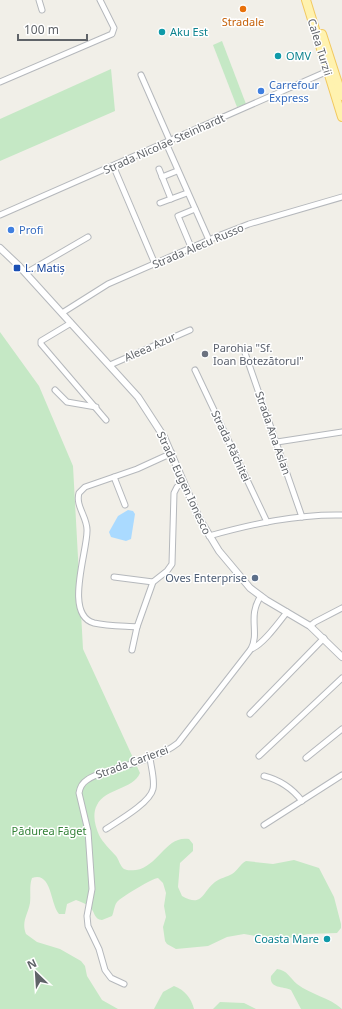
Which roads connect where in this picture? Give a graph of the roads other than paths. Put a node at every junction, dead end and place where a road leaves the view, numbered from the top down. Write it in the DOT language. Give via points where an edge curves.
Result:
graph roads {
  1 [pos="38,0"];
  2 [pos="306,0"];
  3 [pos="311,0"];
  4 [pos="102,2"];
  5 [pos="42,10"];
  6 [pos="328,71"];
  7 [pos="141,74"];
  8 [pos="0,82"];
  9 [pos="342,96"];
  10 [pos="342,116"];
  11 [pos="168,142"];
  12 [pos="158,169"];
  13 [pos="116,170"];
  14 [pos="177,171"];
  15 [pos="162,177"];
  16 [pos="187,193"];
  17 [pos="342,197"];
  18 [pos="171,199"];
  19 [pos="160,203"];
  20 [pos="195,209"];
  21 [pos="0,215"];
  22 [pos="88,237"];
  23 [pos="209,240"];
  24 [pos="0,248"];
  25 [pos="191,248"];
  26 [pos="155,264"];
  27 [pos="26,273"];
  28 [pos="62,313"];
  29 [pos="71,323"];
  30 [pos="190,330"];
  31 [pos="244,350"];
  32 [pos="110,365"];
  33 [pos="195,370"];
  34 [pos="55,390"];
  35 [pos="96,407"];
  36 [pos="106,420"];
  37 [pos="342,432"];
  38 [pos="276,442"];
  39 [pos="172,452"];
  40 [pos="114,477"];
  41 [pos="184,482"];
  42 [pos="124,505"];
  43 [pos="342,515"];
  44 [pos="302,517"];
  45 [pos="267,522"];
  46 [pos="209,536"];
  47 [pos="114,578"];
  48 [pos="153,582"];
  49 [pos="261,596"];
  50 [pos="342,608"];
  51 [pos="287,612"];
  52 [pos="310,626"];
  53 [pos="137,627"];
  54 [pos="324,638"];
  55 [pos="251,649"];
  56 [pos="132,650"];
  57 [pos="342,657"];
  58 [pos="342,678"];
  59 [pos="250,714"];
  60 [pos="342,726"];
  61 [pos="342,729"];
  62 [pos="329,736"];
  63 [pos="259,756"];
  64 [pos="150,758"];
  65 [pos="306,758"];
  66 [pos="342,775"];
  67 [pos="264,776"];
  68 [pos="302,802"];
  69 [pos="264,825"];
  70 [pos="106,829"];
  71 [pos="124,984"];
  1 -- 5 [label="street"];
  2 -- 6 [label="main road, Calea Turzii"];
  3 -- 9 [label="main road, Calea Turzii"];
  4 -- 8 [label="street" via="114,28 110,36"];
  6 -- 10 [label="main road, Calea Turzii"];
  6 -- 11 [label="street, Strada Nicolae Steinhardt"];
  7 -- 11 [label="street"];
  11 -- 14 [label="street"];
  11 -- 21 [label="street, Strada Nicolae Steinhardt"];
  12 -- 15 [label="street"];
  13 -- 26 [label="street"];
  14 -- 15 [label="street"];
  14 -- 16 [label="street"];
  15 -- 18 [label="street"];
  16 -- 18 [label="street"];
  16 -- 20 [label="street"];
  17 -- 23 [label="street, Strada Alecu Russo" via="249,224"];
  18 -- 19 [label="street"];
  20 -- 23 [label="street"];
  20 -- 25 [label="street" via="178,216"];
  22 -- 27 [label="street"];
  23 -- 25 [label="street, Strada Alecu Russo"];
  24 -- 27 [label="street, Strada Eugen Ionesco"];
  25 -- 26 [label="street, Strada Alecu Russo"];
  26 -- 28 [label="street, Strada Alecu Russo" via="108,284"];
  27 -- 28 [label="street, Strada Eugen Ionesco"];
  28 -- 29 [label="street, Strada Eugen Ionesco"];
  29 -- 32 [label="street, Strada Eugen Ionesco"];
  29 -- 35 [label="street" via="40,342"];
  30 -- 32 [label="street, Aleea Azur"];
  31 -- 38 [label="street, Strada Ana Aslan"];
  32 -- 39 [label="street, Strada Eugen Ionesco" via="138,397"];
  33 -- 45 [label="street, Strada Răchitei"];
  34 -- 35 [label="street" via="67,402"];
  35 -- 36 [label="street"];
  37 -- 38 [label="street"];
  38 -- 44 [label="street, Strada Ana Aslan"];
  39 -- 40 [label="street" via="152,463"];
  39 -- 41 [label="street, Strada Eugen Ionesco"];
  40 -- 42 [label="street"];
  40 -- 53 [label="street" via="85,487 78,495 88,530 78,599 81,612 92,622"];
  41 -- 46 [label="street, Strada Eugen Ionesco"];
  41 -- 48 [label="street" via="174,493 172,564"];
  43 -- 44 [label="street"];
  44 -- 45 [label="street"];
  45 -- 46 [label="street"];
  46 -- 49 [label="street, Strada Eugen Ionesco" via="241,577"];
  47 -- 48 [label="street"];
  48 -- 53 [label="street"];
  49 -- 51 [label="street, Strada Eugen Ionesco"];
  49 -- 55 [label="street, Strada Carierei" via="254,610"];
  50 -- 52 [label="street"];
  51 -- 52 [label="street, Strada Eugen Ionesco"];
  51 -- 55 [label="street" via="261,643"];
  52 -- 54 [label="street, Strada Eugen Ionesco"];
  53 -- 56 [label="street"];
  54 -- 57 [label="street, Strada Eugen Ionesco"];
  54 -- 59 [label="street"];
  55 -- 64 [label="street, Strada Carierei" via="178,743"];
  58 -- 63 [label="street"];
  60 -- 62 [label="street"];
  61 -- 65 [label="street"];
  64 -- 70 [label="street" via="154,786 151,794"];
  64 -- 71 [label="street, Strada Carierei" via="93,776 82,784 79,793 88,831 92,889 87,916 88,926 105,970 111,978"];
  66 -- 68 [label="street"];
  67 -- 68 [label="street" via="283,783"];
  68 -- 69 [label="street"];
}
